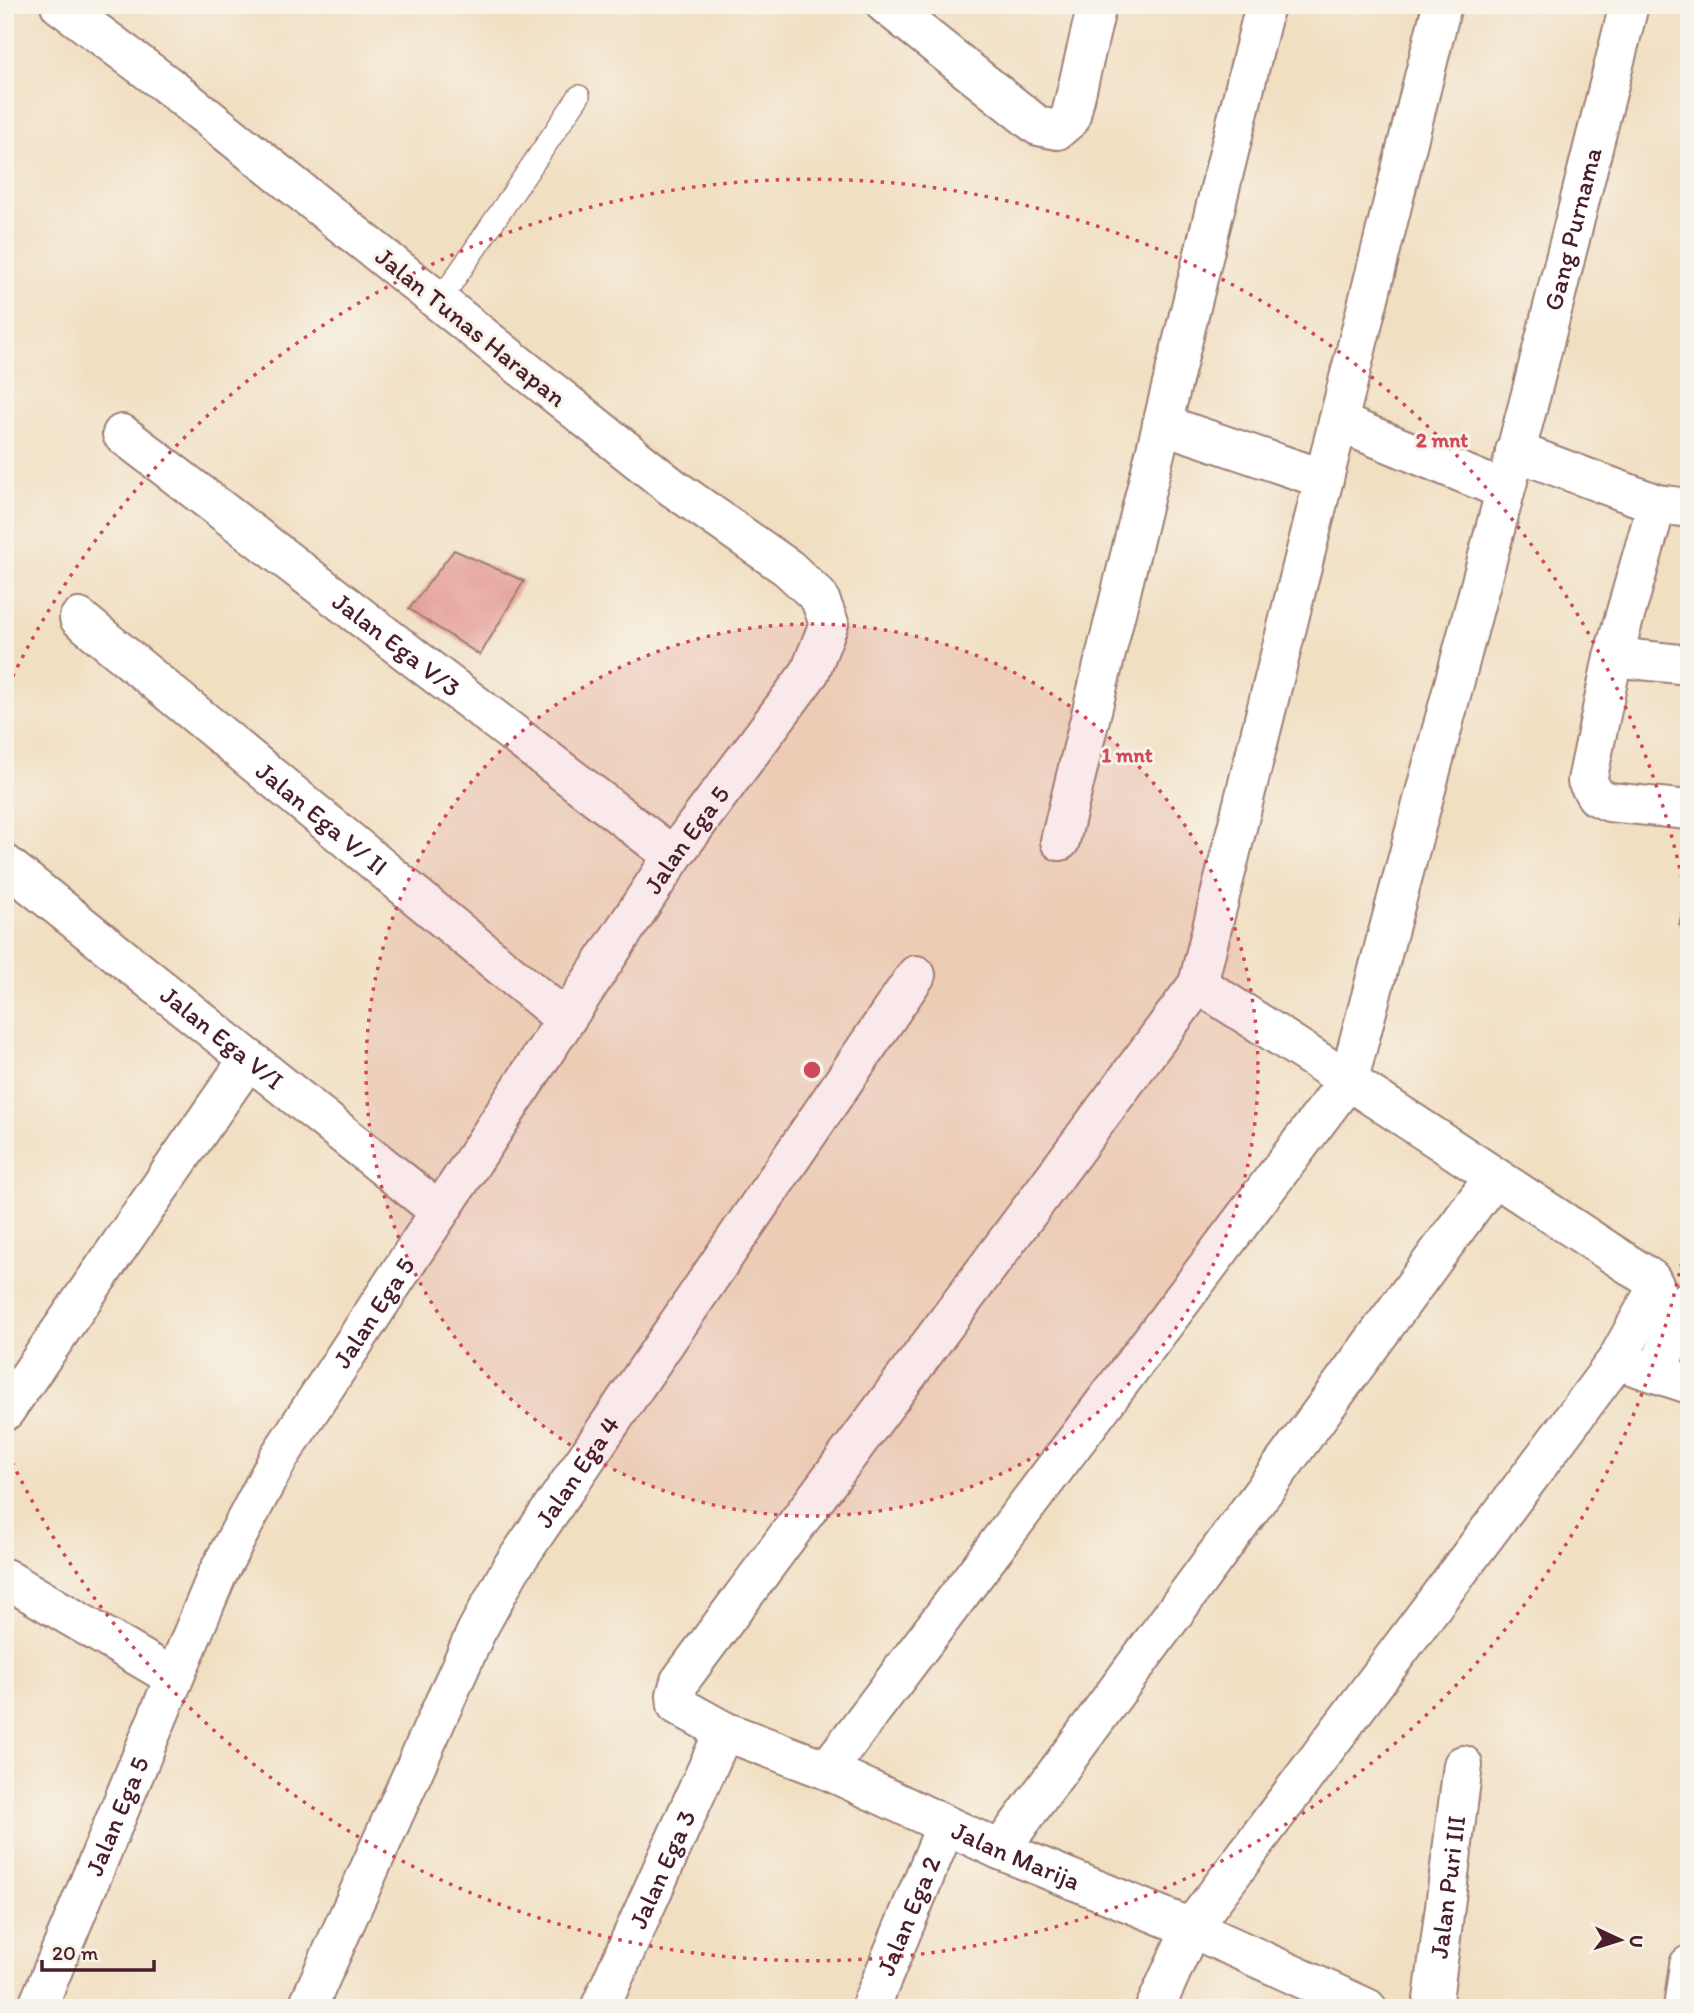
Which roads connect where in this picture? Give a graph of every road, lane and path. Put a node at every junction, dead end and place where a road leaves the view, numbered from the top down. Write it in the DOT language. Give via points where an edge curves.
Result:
graph roads {
  1 [pos="61,5"];
  2 [pos="1097,5"];
  3 [pos="1265,5"];
  4 [pos="1442,5"];
  5 [pos="1629,5"];
  6 [pos="907,12"];
  7 [pos="579,96"];
  8 [pos="439,302"];
  9 [pos="1338,422"];
  10 [pos="1162,424"];
  11 [pos="122,434"];
  12 [pos="1516,452"];
  13 [pos="1324,479"];
  14 [pos="1504,491"];
  15 [pos="1673,506"];
  16 [pos="79,618"];
  17 [pos="1613,657"];
  18 [pos="1689,665"];
  19 [pos="810,672"];
  20 [pos="1689,810"];
  21 [pos="1060,841"];
  22 [pos="673,856"];
  23 [pos="5,864"];
  24 [pos="916,975"];
  25 [pos="1198,984"];
  26 [pos="565,1018"];
  27 [pos="248,1060"];
  28 [pos="1349,1079"];
  29 [pos="1494,1177"];
  30 [pos="439,1211"];
  31 [pos="1689,1300"];
  32 [pos="1617,1360"];
  33 [pos="1672,1378"];
  34 [pos="5,1411"];
  35 [pos="5,1577"];
  36 [pos="173,1677"];
  37 [pos="724,1731"];
  38 [pos="1463,1765"];
  39 [pos="827,1770"];
  40 [pos="946,1825"];
  41 [pos="1000,1850"];
  42 [pos="1191,1928"];
  43 [pos="1689,1965"];
  44 [pos="37,2008"];
  45 [pos="307,2008"];
  46 [pos="600,2008"];
  47 [pos="870,2008"];
  48 [pos="1155,2008"];
  49 [pos="1367,2008"];
  50 [pos="1432,2008"];
  51 [pos="1683,2008"];
  1 -- 8 [label="street, Jalan Tunas Harapan"];
  2 -- 6 [label="street" via="1070,120 1058,130 1038,126"];
  3 -- 10 [label="street"];
  4 -- 9 [label="street"];
  5 -- 12 [label="street, Gang Purnama"];
  7 -- 8 [label="lane"];
  8 -- 19 [label="street, Jalan Tunas Harapan" via="672,487 788,568 819,597 828,623"];
  9 -- 13 [label="street"];
  9 -- 14 [label="street"];
  10 -- 13 [label="street"];
  10 -- 21 [label="street"];
  11 -- 22 [label="street, Jalan Ega V/3"];
  12 -- 14 [label="street, Gang Purnama"];
  12 -- 15 [label="street"];
  13 -- 25 [label="street"];
  14 -- 28 [label="street, Gang Purnama"];
  15 -- 17 [label="street"];
  16 -- 26 [label="street, Jalan Ega V/ II"];
  17 -- 18 [label="street"];
  17 -- 20 [label="street" via="1587,781 1596,796 1609,803"];
  19 -- 22 [label="street, Jalan Ega 5"];
  22 -- 26 [label="street, Jalan Ega 5"];
  23 -- 27 [label="street, Jalan Ega V/I"];
  24 -- 45 [label="street, Jalan Ega 4" via="510,1570 476,1632"];
  25 -- 28 [label="street"];
  25 -- 37 [label="street, Jalan Marija" via="680,1681 677,1704"];
  26 -- 30 [label="street, Jalan Ega 5"];
  27 -- 30 [label="street, Jalan Ega V/I"];
  27 -- 34 [label="street"];
  28 -- 29 [label="street"];
  28 -- 39 [label="street"];
  29 -- 32 [label="street" via="1651,1279 1656,1289"];
  29 -- 41 [label="street"];
  30 -- 36 [label="street, Jalan Ega 5" via="279,1457 217,1575"];
  31 -- 33 [label="street"];
  32 -- 33 [label="street"];
  32 -- 42 [label="street"];
  35 -- 36 [label="street"];
  36 -- 44 [label="street, Jalan Ega 5"];
  37 -- 39 [label="street, Jalan Marija"];
  37 -- 46 [label="street, Jalan Ega 3"];
  38 -- 50 [label="street, Jalan Puri III"];
  39 -- 40 [label="street, Jalan Marija"];
  40 -- 41 [label="street, Jalan Marija"];
  40 -- 47 [label="street, Jalan Ega 2"];
  41 -- 42 [label="street, Jalan Marija"];
  42 -- 48 [label="street"];
  42 -- 49 [label="street, Jalan Marija"];
  43 -- 51 [label="street"];
}
